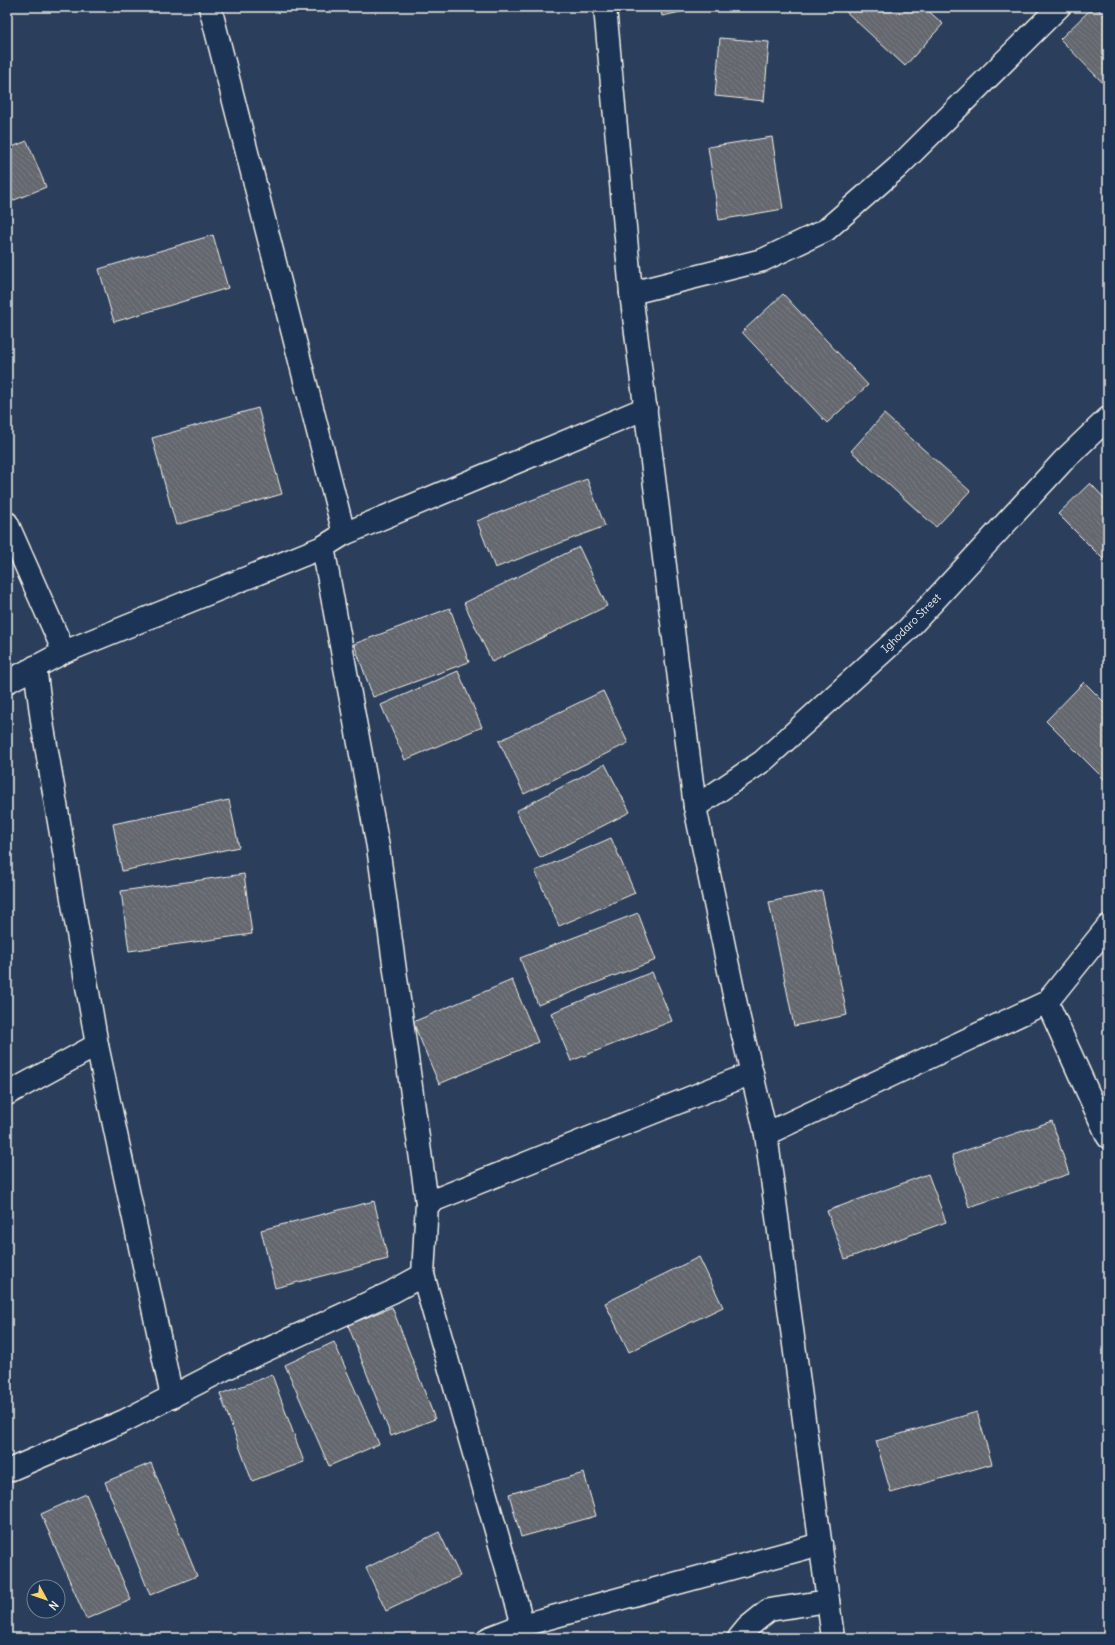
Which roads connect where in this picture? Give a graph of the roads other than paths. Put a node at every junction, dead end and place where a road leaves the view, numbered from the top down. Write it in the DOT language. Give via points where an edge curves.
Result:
graph roads {
  1 [pos="210,7"];
  2 [pos="605,7"];
  3 [pos="1060,7"];
  4 [pos="631,293"];
  5 [pos="646,408"];
  6 [pos="1108,418"];
  7 [pos="7,523"];
  8 [pos="344,534"];
  9 [pos="323,547"];
  10 [pos="64,652"];
  11 [pos="35,667"];
  12 [pos="7,682"];
  13 [pos="695,807"];
  14 [pos="1108,926"];
  15 [pos="1047,1002"];
  16 [pos="97,1045"];
  17 [pos="752,1073"];
  18 [pos="7,1094"];
  19 [pos="766,1134"];
  20 [pos="1108,1138"];
  21 [pos="427,1203"];
  22 [pos="423,1275"];
  23 [pos="172,1397"];
  24 [pos="7,1471"];
  25 [pos="820,1544"];
  26 [pos="828,1601"];
  27 [pos="523,1625"];
  28 [pos="489,1638"];
  29 [pos="739,1638"];
  30 [pos="833,1638"];
  1 -- 8 [label="street"];
  2 -- 4 [label="street"];
  3 -- 4 [label="street" via="897,168 826,230 763,260"];
  4 -- 5 [label="street"];
  5 -- 8 [label="street"];
  5 -- 13 [label="street"];
  6 -- 13 [label="street, Ighodaro Street" via="1064,460 908,629 763,761"];
  7 -- 10 [label="street"];
  8 -- 9 [label="street"];
  9 -- 10 [label="street"];
  9 -- 21 [label="street" via="378,847"];
  10 -- 11 [label="street"];
  11 -- 12 [label="street"];
  11 -- 16 [label="street"];
  13 -- 17 [label="street"];
  14 -- 15 [label="street"];
  15 -- 19 [label="street"];
  15 -- 20 [label="street"];
  16 -- 18 [label="street"];
  16 -- 23 [label="street"];
  17 -- 19 [label="street"];
  17 -- 21 [label="street"];
  19 -- 25 [label="street"];
  21 -- 22 [label="street"];
  22 -- 23 [label="street" via="392,1292 229,1367"];
  22 -- 27 [label="street"];
  23 -- 24 [label="street" via="124,1421"];
  25 -- 26 [label="street"];
  25 -- 27 [label="street"];
  26 -- 29 [label="street" via="769,1610"];
  26 -- 30 [label="street"];
  27 -- 28 [label="street"];
}
